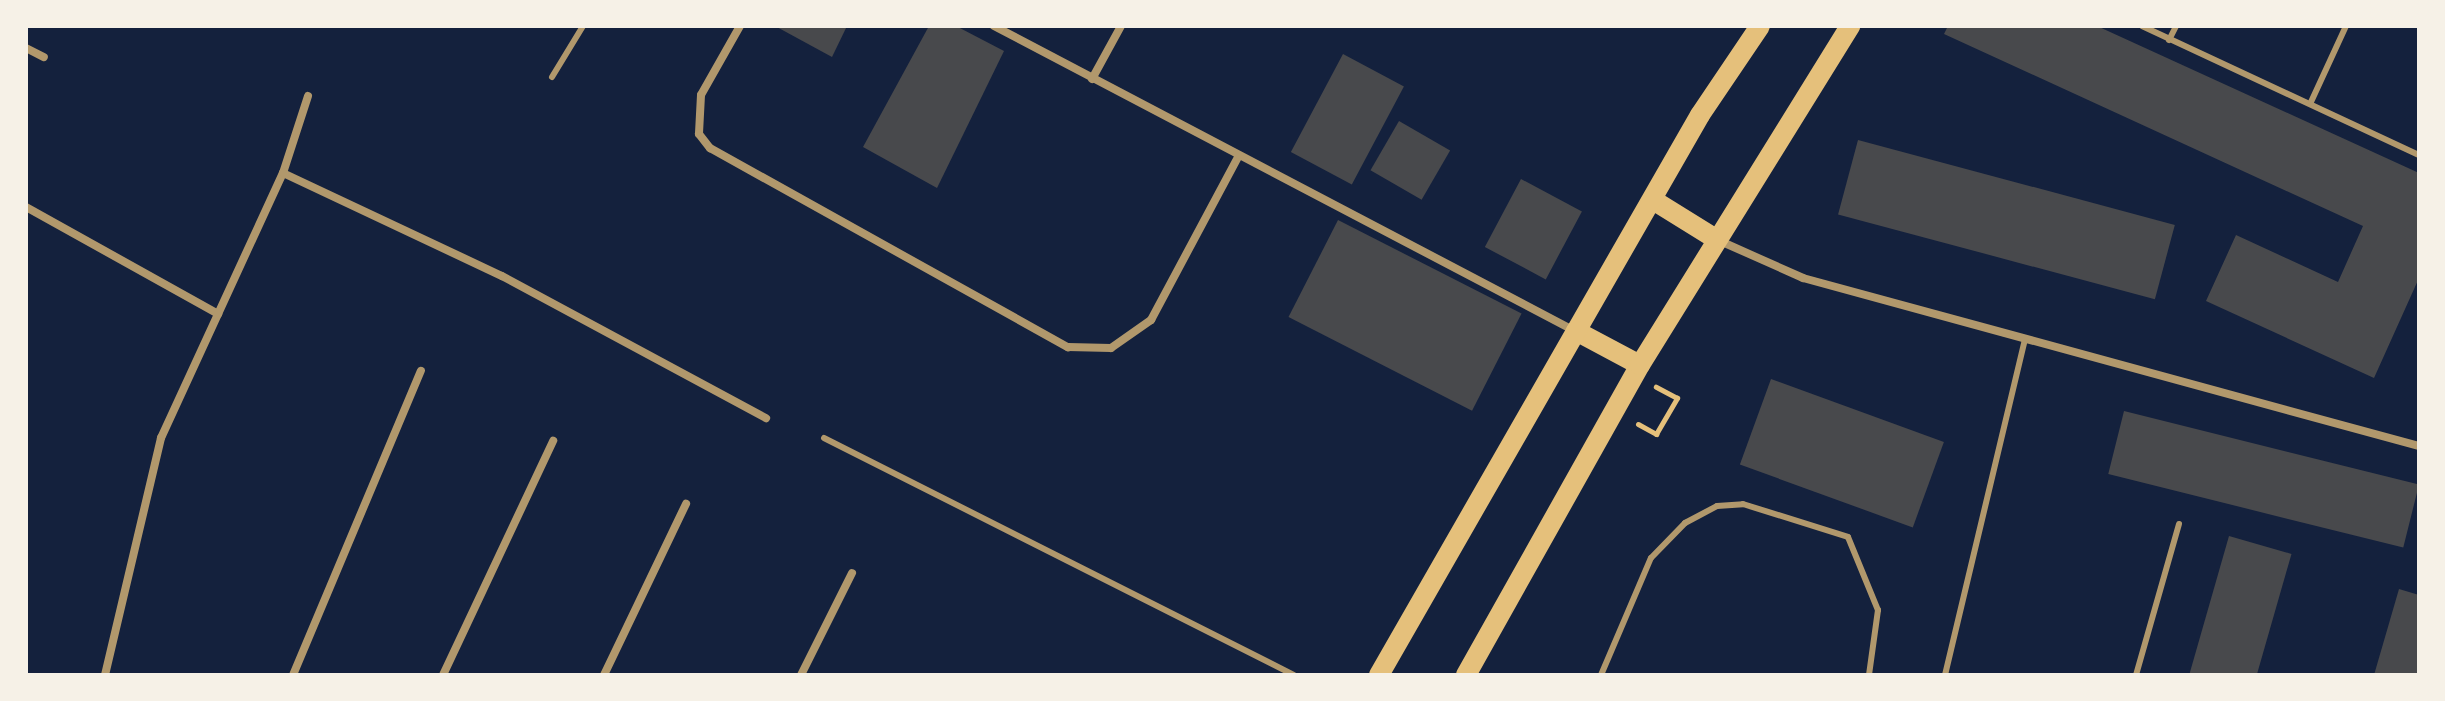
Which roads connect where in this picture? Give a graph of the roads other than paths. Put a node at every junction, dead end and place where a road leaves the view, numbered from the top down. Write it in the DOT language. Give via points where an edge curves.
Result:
graph roads {
  1 [pos="583,26"];
  2 [pos="740,26"];
  3 [pos="994,26"];
  4 [pos="1121,26"];
  5 [pos="1760,26"];
  6 [pos="1850,26"];
  7 [pos="2142,26"];
  8 [pos="2176,26"];
  9 [pos="2346,26"];
  10 [pos="2169,40"];
  11 [pos="26,48"];
  12 [pos="44,57"];
  13 [pos="552,77"];
  14 [pos="1092,79"];
  15 [pos="308,96"];
  16 [pos="2311,102"];
  17 [pos="2419,155"];
  18 [pos="1238,157"];
  19 [pos="283,173"];
  20 [pos="1653,200"];
  21 [pos="26,207"];
  22 [pos="1716,239"];
  23 [pos="218,314"];
  24 [pos="1576,331"];
  25 [pos="2025,340"];
  26 [pos="1640,365"];
  27 [pos="421,371"];
  28 [pos="766,418"];
  29 [pos="824,438"];
  30 [pos="553,441"];
  31 [pos="2419,446"];
  32 [pos="686,504"];
  33 [pos="2179,524"];
  34 [pos="852,573"];
  35 [pos="105,675"];
  36 [pos="293,675"];
  37 [pos="443,675"];
  38 [pos="604,675"];
  39 [pos="801,675"];
  40 [pos="1294,675"];
  41 [pos="1379,675"];
  42 [pos="1466,675"];
  43 [pos="1601,675"];
  44 [pos="1869,675"];
  45 [pos="1945,675"];
  46 [pos="2136,675"];
  1 -- 13 [label="lane"];
  2 -- 18 [label="street" via="699,105 699,134 710,148 1068,347 1111,348 1151,320"];
  3 -- 14 [label="street"];
  4 -- 14 [label="street"];
  5 -- 20 [label="main road"];
  6 -- 22 [label="main road"];
  7 -- 10 [label="lane"];
  8 -- 10 [label="lane"];
  9 -- 16 [label="lane"];
  10 -- 16 [label="lane"];
  11 -- 12 [label="street"];
  14 -- 18 [label="street"];
  15 -- 19 [label="street"];
  16 -- 17 [label="lane"];
  18 -- 24 [label="street"];
  19 -- 23 [label="street"];
  19 -- 28 [label="street" via="502,276"];
  20 -- 22 [label="main road"];
  20 -- 24 [label="main road"];
  21 -- 23 [label="street"];
  22 -- 25 [label="street" via="1803,278"];
  22 -- 26 [label="main road"];
  23 -- 35 [label="street" via="161,438"];
  24 -- 26 [label="main road"];
  24 -- 41 [label="main road"];
  25 -- 31 [label="street"];
  25 -- 45 [label="lane"];
  26 -- 42 [label="main road"];
  27 -- 36 [label="street"];
  29 -- 40 [label="lane"];
  30 -- 37 [label="street"];
  32 -- 38 [label="street"];
  33 -- 46 [label="lane"];
  34 -- 39 [label="street"];
  43 -- 44 [label="lane" via="1651,558 1685,523 1717,506 1743,504 1848,537 1878,610"];
}
